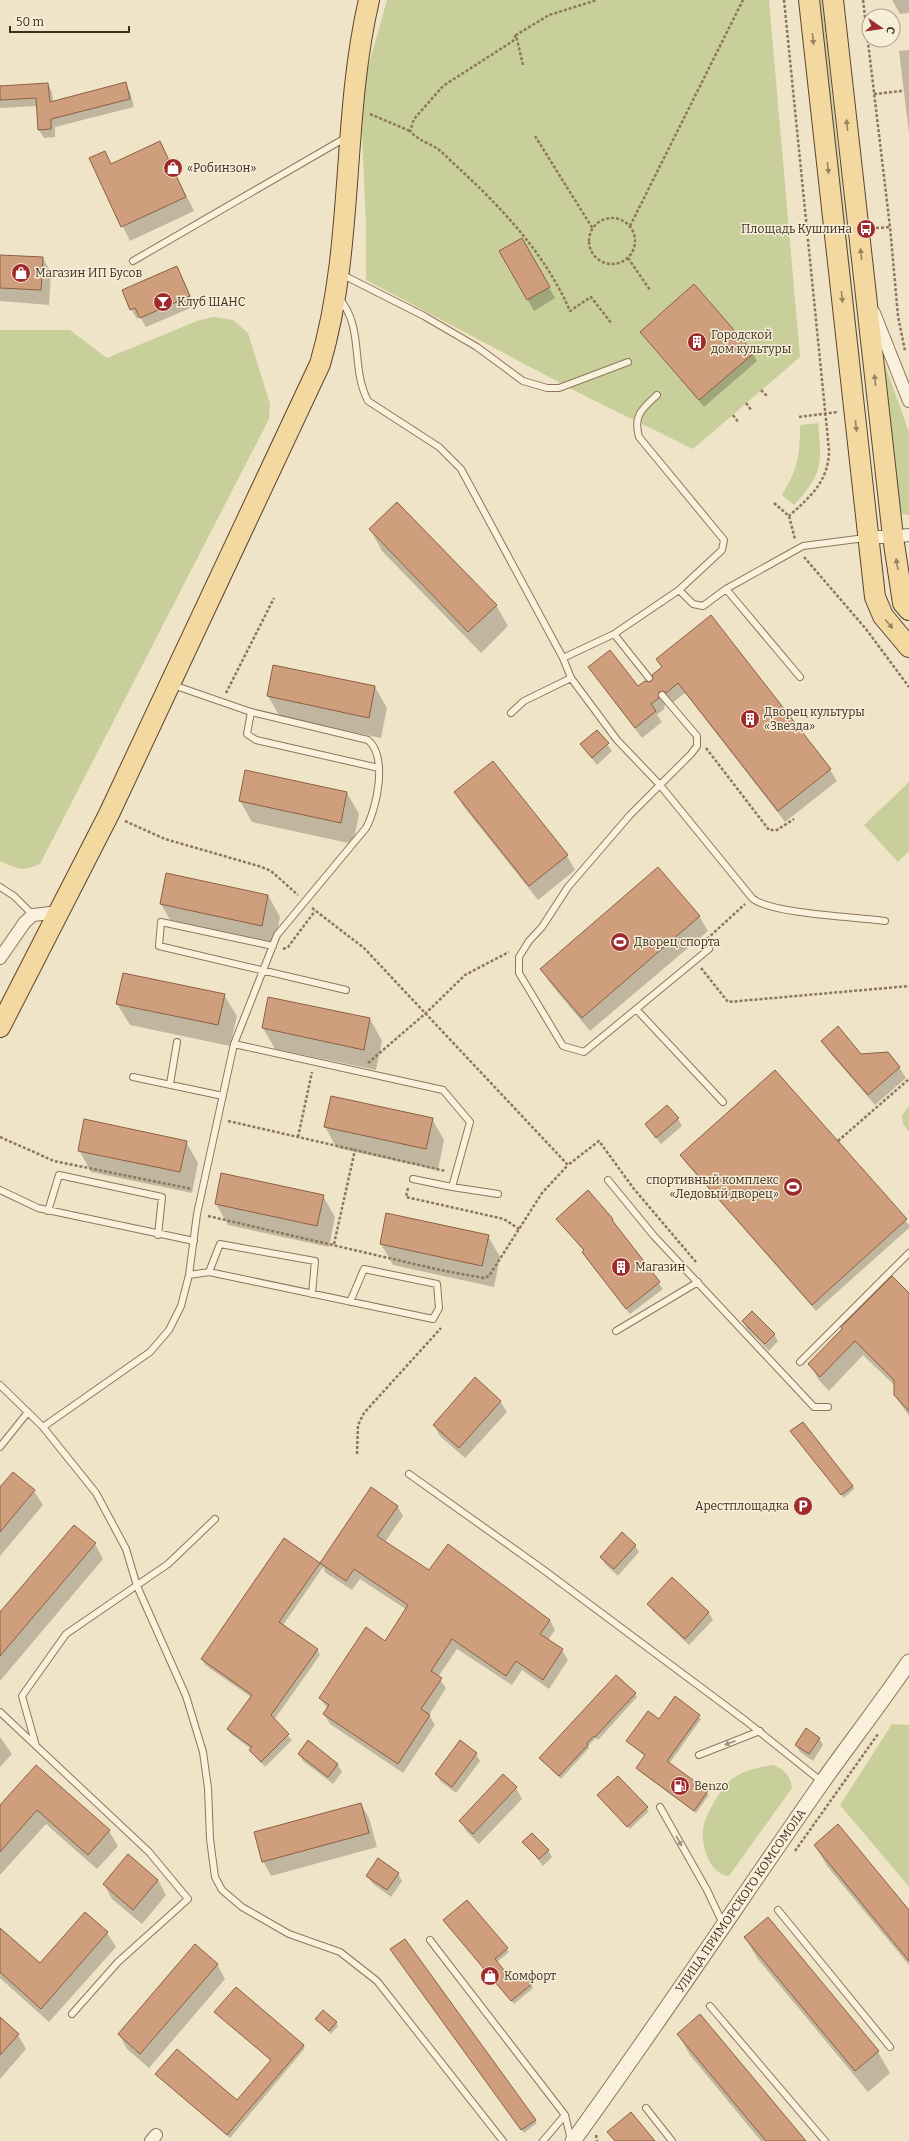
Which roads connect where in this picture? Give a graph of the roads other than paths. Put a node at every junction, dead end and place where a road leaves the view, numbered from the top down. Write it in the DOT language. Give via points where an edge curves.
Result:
graph roads {
  1 [pos="369,0"];
  2 [pos="809,0"];
  3 [pos="833,0"];
  4 [pos="350,135"];
  5 [pos="132,261"];
  6 [pos="339,274"];
  7 [pos="865,293"];
  8 [pos="336,295"];
  9 [pos="628,362"];
  10 [pos="657,395"];
  11 [pos="909,402"];
  12 [pos="901,536"];
  13 [pos="869,538"];
  14 [pos="726,589"];
  15 [pos="679,590"];
  16 [pos="906,607"];
  17 [pos="614,634"];
  18 [pos="909,648"];
  19 [pos="563,658"];
  20 [pos="800,677"];
  21 [pos="572,678"];
  22 [pos="648,678"];
  23 [pos="169,683"];
  24 [pos="662,695"];
  25 [pos="251,712"];
  26 [pos="511,714"];
  27 [pos="379,768"];
  28 [pos="660,785"];
  29 [pos="0,887"];
  30 [pos="59,912"];
  31 [pos="33,915"];
  32 [pos="885,920"];
  33 [pos="273,946"];
  34 [pos="709,949"];
  35 [pos="0,958"];
  36 [pos="263,971"];
  37 [pos="346,990"];
  38 [pos="636,1009"];
  39 [pos="0,1027"];
  40 [pos="177,1042"];
  41 [pos="234,1044"];
  42 [pos="133,1077"];
  43 [pos="170,1084"];
  44 [pos="223,1096"];
  45 [pos="723,1102"];
  46 [pos="608,1180"];
  47 [pos="411,1181"];
  48 [pos="452,1187"];
  49 [pos="0,1190"];
  50 [pos="498,1194"];
  51 [pos="48,1211"];
  52 [pos="158,1235"];
  53 [pos="194,1241"];
  54 [pos="909,1253"];
  55 [pos="209,1272"];
  56 [pos="189,1275"];
  57 [pos="698,1282"];
  58 [pos="312,1294"];
  59 [pos="350,1302"];
  60 [pos="616,1331"];
  61 [pos="800,1362"];
  62 [pos="0,1384"];
  63 [pos="828,1407"];
  64 [pos="28,1412"];
  65 [pos="43,1426"];
  66 [pos="0,1448"];
  67 [pos="409,1474"];
  68 [pos="215,1519"];
  69 [pos="137,1586"];
  70 [pos="909,1662"];
  71 [pos="0,1712"];
  72 [pos="760,1731"];
  73 [pos="36,1748"];
  74 [pos="699,1755"];
  75 [pos="822,1782"];
  76 [pos="660,1807"];
  77 [pos="778,1910"];
  78 [pos="724,1926"];
  79 [pos="430,1940"];
  80 [pos="710,2006"];
  81 [pos="72,2014"];
  82 [pos="890,2047"];
  83 [pos="646,2108"];
  84 [pos="565,2115"];
  85 [pos="503,2141"];
  86 [pos="543,2141"];
  87 [pos="572,2141"];
  88 [pos="672,2141"];
  89 [pos="825,2141"];
  1 -- 4 [label="main road" via="361,36"];
  2 -- 13 [label="main road, one-way"];
  7 -- 3 [label="main road, one-way"];
  4 -- 5 [label="lane"];
  4 -- 6 [label="main road"];
  6 -- 8 [label="main road"];
  6 -- 9 [label="lane" via="477,347 523,381 547,388 559,388"];
  7 -- 11 [label="street"];
  12 -- 7 [label="main road, one-way"];
  8 -- 19 [label="lane" via="348,309 353,321 362,390 368,401 439,447 461,469"];
  8 -- 23 [label="main road" via="320,364"];
  10 -- 15 [label="lane" via="642,409 637,418 639,437 724,540 722,550"];
  12 -- 13 [label="street"];
  16 -- 12 [label="main road, one-way"];
  13 -- 14 [label="lane" via="797,549"];
  13 -- 18 [label="main road, one-way" via="875,597 883,616"];
  14 -- 15 [label="lane" via="703,606 693,604"];
  14 -- 20 [label="lane"];
  15 -- 17 [label="lane"];
  17 -- 19 [label="lane"];
  17 -- 22 [label="lane"];
  19 -- 21 [label="lane"];
  21 -- 26 [label="lane" via="524,701"];
  21 -- 28 [label="lane" via="617,740"];
  23 -- 25 [label="lane"];
  23 -- 30 [label="main road" via="109,814"];
  24 -- 28 [label="lane" via="697,736 697,746"];
  25 -- 27 [label="lane" via="368,740 374,745"];
  25 -- 27 [label="lane" via="247,734 256,740"];
  27 -- 33 [label="lane" via="376,804 366,828 304,900 277,935"];
  28 -- 32 [label="lane" via="758,903 779,909"];
  28 -- 38 [label="lane" via="630,815 573,881 519,957 519,973 563,1046 584,1052"];
  29 -- 31 [label="lane" via="14,896"];
  30 -- 31 [label="street"];
  30 -- 39 [label="main road"];
  31 -- 35 [label="street" via="25,922"];
  33 -- 36 [label="lane"];
  33 -- 36 [label="lane" via="161,922 159,946"];
  34 -- 38 [label="lane"];
  36 -- 37 [label="lane"];
  36 -- 41 [label="lane"];
  38 -- 45 [label="lane"];
  40 -- 43 [label="lane"];
  41 -- 44 [label="lane"];
  41 -- 48 [label="lane" via="443,1090 470,1122"];
  42 -- 43 [label="lane"];
  43 -- 44 [label="lane"];
  44 -- 53 [label="lane" via="197,1214"];
  46 -- 57 [label="lane" via="654,1236"];
  47 -- 48 [label="lane"];
  48 -- 50 [label="lane"];
  49 -- 51 [label="lane"];
  51 -- 52 [label="lane"];
  51 -- 52 [label="lane" via="59,1175 162,1197"];
  52 -- 53 [label="lane"];
  53 -- 56 [label="lane"];
  54 -- 61 [label="lane"];
  55 -- 56 [label="lane"];
  55 -- 58 [label="lane"];
  55 -- 58 [label="lane" via="220,1244 314,1261"];
  56 -- 65 [label="lane" via="181,1306 169,1330 150,1352"];
  57 -- 60 [label="lane"];
  57 -- 63 [label="lane" via="814,1407"];
  58 -- 59 [label="lane"];
  59 -- 59 [label="lane" via="364,1269 437,1284 439,1308 433,1319"];
  62 -- 64 [label="lane"];
  64 -- 65 [label="lane"];
  64 -- 66 [label="lane"];
  65 -- 69 [label="lane" via="96,1493 126,1549"];
  67 -- 72 [label="lane" via="541,1568"];
  68 -- 69 [label="lane" via="168,1564"];
  69 -- 73 [label="lane" via="66,1634 22,1696"];
  69 -- 85 [label="lane" via="186,1696 203,1752 215,1877 222,1890 242,1907 289,1934 340,1952 377,1981"];
  70 -- 75 [label="street, УЛИЦА ПРИМОРСКОГО КОМСОМОЛА"];
  71 -- 73 [label="lane"];
  72 -- 74 [label="lane, one-way"];
  72 -- 75 [label="lane"];
  73 -- 81 [label="lane" via="149,1852 188,1899 118,1962"];
  75 -- 78 [label="street, УЛИЦА ПРИМОРСКОГО КОМСОМОЛА"];
  76 -- 78 [label="lane, one-way" via="707,1890"];
  77 -- 82 [label="lane"];
  78 -- 87 [label="street, УЛИЦА ПРИМОРСКОГО КОМСОМОЛА"];
  79 -- 84 [label="lane"];
  80 -- 89 [label="lane"];
  83 -- 88 [label="lane"];
  84 -- 86 [label="lane"];
  84 -- 87 [label="lane"];
}
